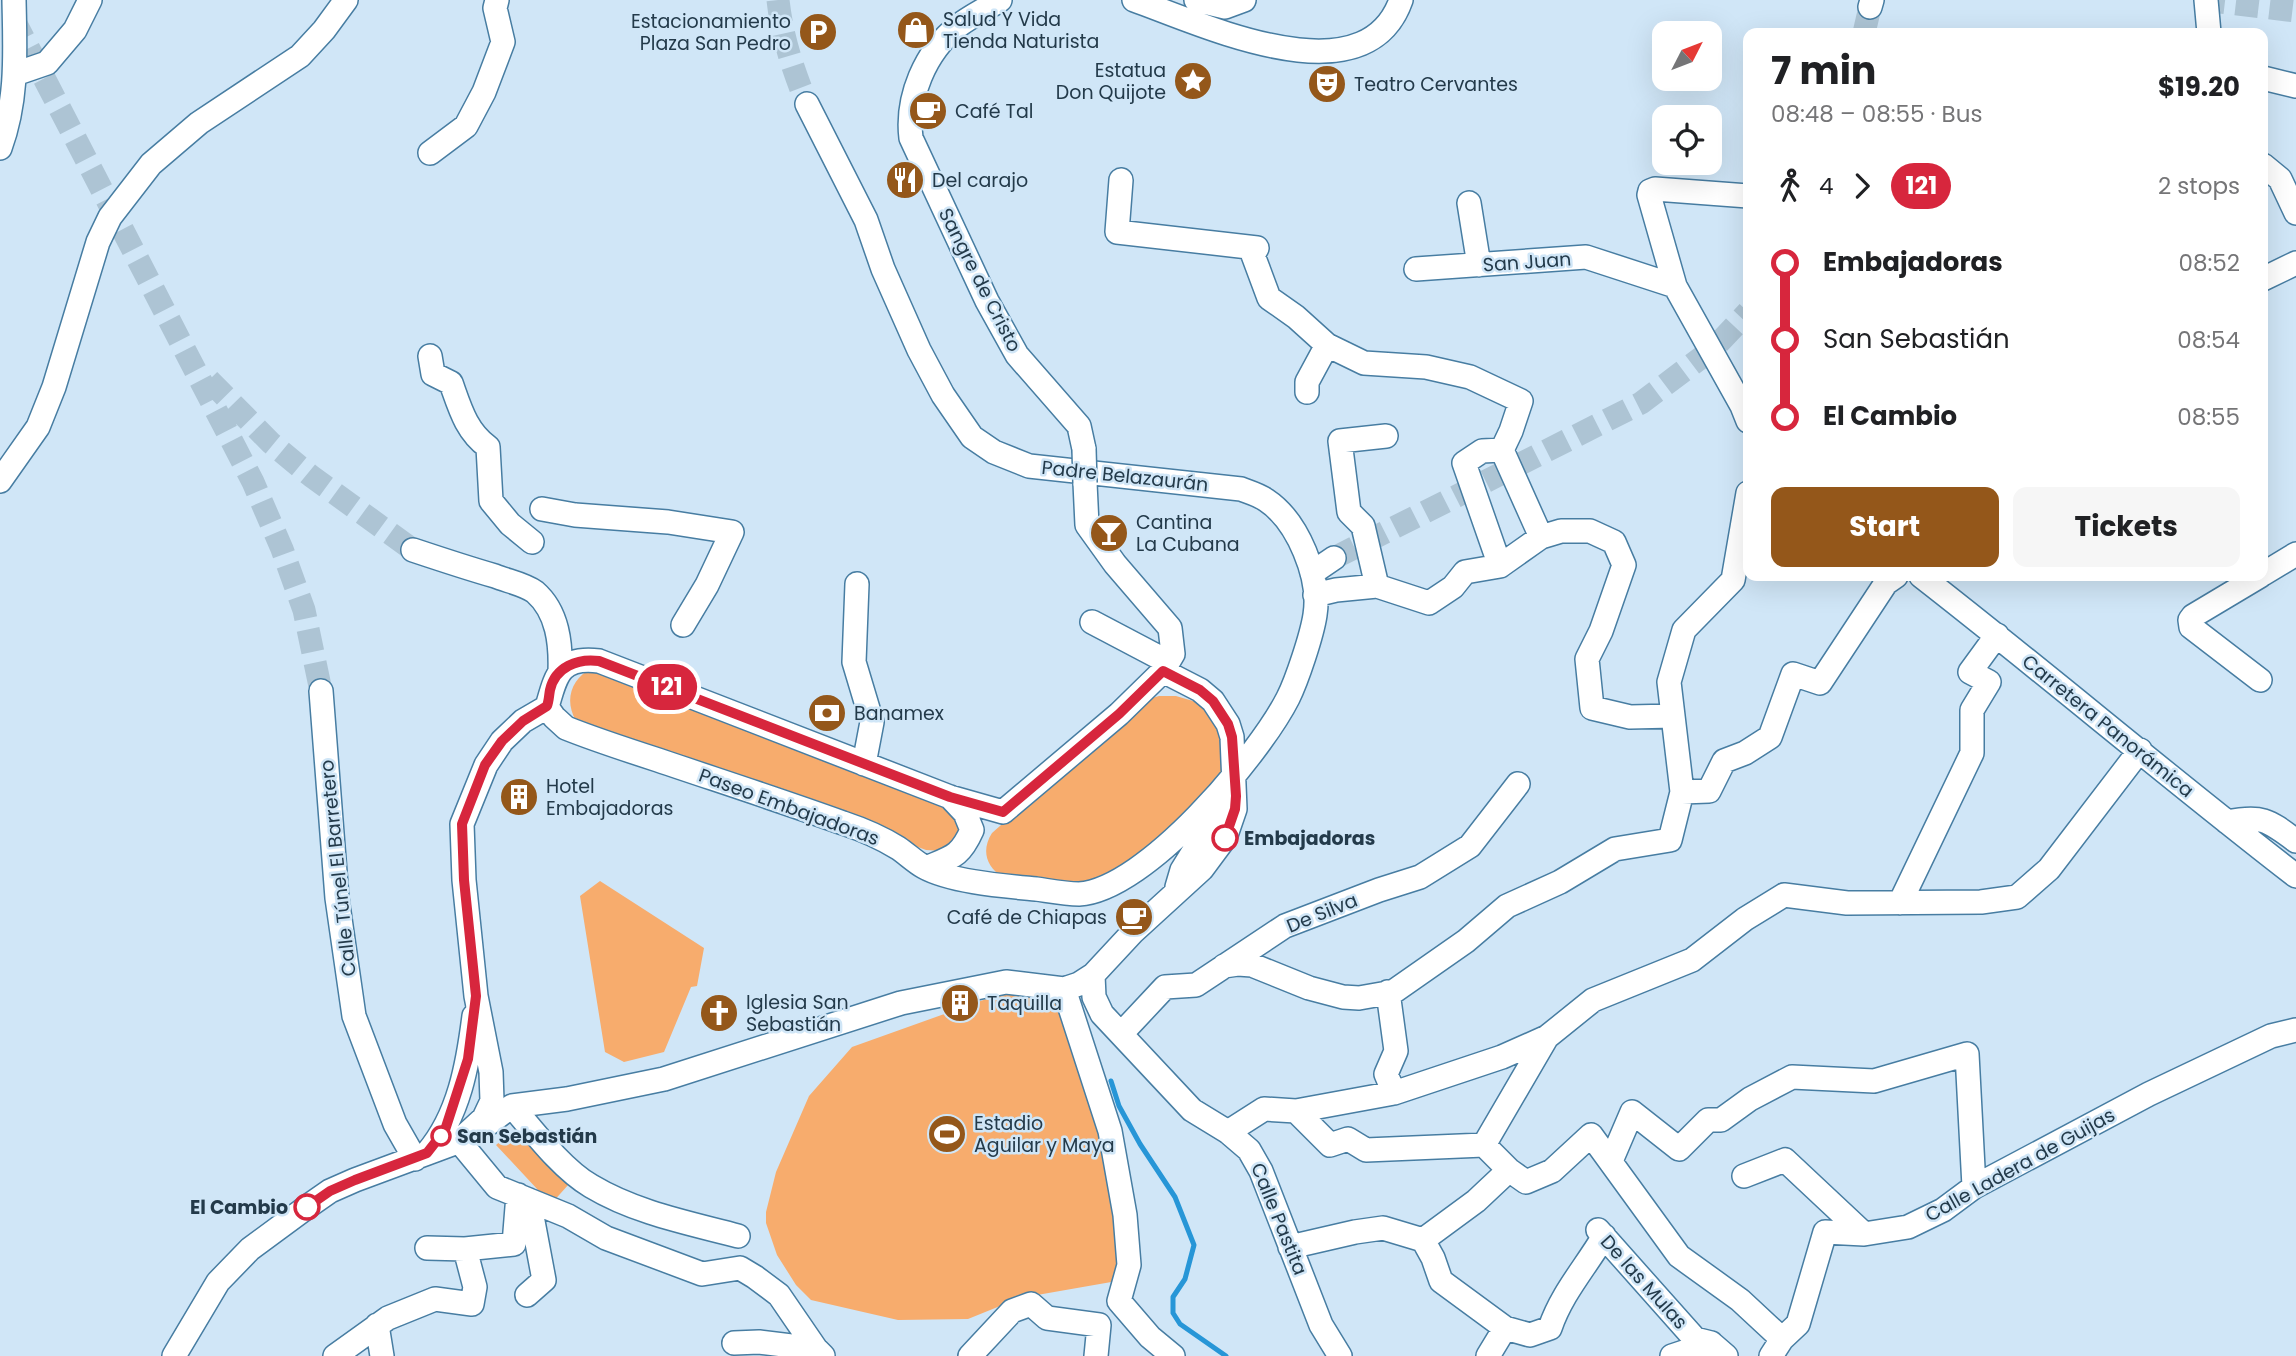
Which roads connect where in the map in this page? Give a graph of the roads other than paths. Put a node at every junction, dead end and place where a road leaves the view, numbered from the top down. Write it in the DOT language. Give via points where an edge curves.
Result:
graph roads {
  1 [pos="13,0"];
  2 [pos="90,0"];
  3 [pos="346,0"];
  4 [pos="497,0"];
  5 [pos="1000,0"];
  6 [pos="1134,0"];
  7 [pos="1196,0"];
  8 [pos="1245,0"];
  9 [pos="1401,0"];
  10 [pos="2206,0"];
  11 [pos="2209,28"];
  12 [pos="1256,43"];
  13 [pos="15,74"];
  14 [pos="2268,79"];
  15 [pos="2296,86"];
  16 [pos="807,104"];
  17 [pos="0,148"];
  18 [pos="430,153"];
  19 [pos="2268,169"];
  20 [pos="1121,180"];
  21 [pos="1743,196"];
  22 [pos="1469,203"];
  23 [pos="2296,213"];
  24 [pos="2296,263"];
  25 [pos="1479,265"];
  26 [pos="1416,269"];
  27 [pos="2268,277"];
  28 [pos="1675,286"];
  29 [pos="1327,345"];
  30 [pos="430,356"];
  31 [pos="1307,392"];
  32 [pos="1743,408"];
  33 [pos="1386,436"];
  34 [pos="1502,450"];
  35 [pos="0,481"];
  36 [pos="542,509"];
  37 [pos="1743,522"];
  38 [pos="1541,537"];
  39 [pos="532,542"];
  40 [pos="413,550"];
  41 [pos="2296,554"];
  42 [pos="1334,558"];
  43 [pos="1500,566"];
  44 [pos="2268,571"];
  45 [pos="1889,581"];
  46 [pos="1927,581"];
  47 [pos="2251,581"];
  48 [pos="857,584"];
  49 [pos="1314,584"];
  50 [pos="1377,586"];
  51 [pos="1092,622"];
  52 [pos="683,625"];
  53 [pos="1997,635"];
  54 [pos="1168,662"];
  55 [pos="560,672"];
  56 [pos="2260,680"];
  57 [pos="321,691"];
  58 [pos="547,706"];
  59 [pos="1673,716"];
  60 [pos="1263,735"];
  61 [pos="2140,750"];
  62 [pos="864,764"];
  63 [pos="1234,782"];
  64 [pos="1518,784"];
  65 [pos="1682,792"];
  66 [pos="950,797"];
  67 [pos="1003,812"];
  68 [pos="2227,822"];
  69 [pos="2296,841"];
  70 [pos="926,868"];
  71 [pos="2296,876"];
  72 [pos="976,882"];
  73 [pos="1900,903"];
  74 [pos="1224,966"];
  75 [pos="1093,975"];
  76 [pos="1064,989"];
  77 [pos="1388,992"];
  78 [pos="476,996"];
  79 [pos="2296,1030"];
  80 [pos="1121,1034"];
  81 [pos="1547,1037"];
  82 [pos="1394,1093"];
  83 [pos="512,1106"];
  84 [pos="1296,1111"];
  85 [pos="1228,1132"];
  86 [pos="459,1141"];
  87 [pos="1484,1146"];
  88 [pos="421,1156"];
  89 [pos="1611,1161"];
  90 [pos="1509,1170"];
  91 [pos="1744,1176"];
  92 [pos="1973,1187"];
  93 [pos="524,1198"];
  94 [pos="1864,1234"];
  95 [pos="738,1236"];
  96 [pos="1423,1240"];
  97 [pos="1290,1247"];
  98 [pos="427,1248"];
  99 [pos="465,1249"];
  100 [pos="527,1295"];
  101 [pos="377,1325"];
  102 [pos="1505,1328"];
  103 [pos="734,1343"];
  104 [pos="1776,1348"];
  105 [pos="1718,1350"];
  106 [pos="819,1353"];
  107 [pos="174,1356"];
  108 [pos="335,1356"];
  109 [pos="382,1356"];
  110 [pos="970,1356"];
  111 [pos="1096,1356"];
  112 [pos="1173,1356"];
  113 [pos="1340,1356"];
  114 [pos="1488,1356"];
  115 [pos="1672,1356"];
  1 -- 13 [label="street"];
  2 -- 13 [label="street" via="75,30 47,63"];
  3 -- 35 [label="street" via="300,55 199,123 151,164 110,217 38,427"];
  4 -- 18 [label="street" via="502,42 484,92 466,126"];
  5 -- 54 [label="street, Sangre de Cristo, bridge" via="955,29 933,54 914,91 908,119 911,138 986,301 1017,355 1079,426 1087,525 1170,628"];
  6 -- 12 [label="street"];
  7 -- 8 [label="street" via="1225,7"];
  8 -- 12 [label="street" via="1248,32"];
  9 -- 12 [label="street" via="1382,30 1355,47 1328,51"];
  10 -- 11 [label="street"];
  13 -- 17 [label="street" via="10,120"];
  14 -- 15 [label="street"];
  16 -- 49 [label="street, Padre Belazaurán" via="866,220 919,350 972,436 994,452 1029,466 1241,489 1266,500 1294,530"];
  19 -- 23 [label="street" via="2280,179"];
  20 -- 29 [label="street" via="1117,232 1257,247 1253,255 1269,298"];
  21 -- 28 [label="street" via="1653,189 1649,196"];
  22 -- 25 [label="street"];
  24 -- 27 [label="street"];
  25 -- 26 [label="street, San Juan"];
  25 -- 28 [label="street, San Juan" via="1586,257"];
  28 -- 32 [label="street"];
  29 -- 31 [label="street" via="1307,382"];
  29 -- 34 [label="street" via="1364,363 1426,367 1470,377 1521,401"];
  30 -- 39 [label="street" via="433,374 451,383 465,423 488,447 491,501"];
  33 -- 50 [label="street" via="1340,441 1349,512 1363,526"];
  34 -- 38 [label="street"];
  34 -- 43 [label="street" via="1482,451 1464,463"];
  36 -- 52 [label="street" via="732,532"];
  37 -- 59 [label="street" via="1733,580 1684,631 1669,682"];
  38 -- 43 [label="street"];
  38 -- 59 [label="street" via="1561,531 1590,531 1614,542 1624,565 1587,659 1592,708 1630,717"];
  40 -- 55 [label="street" via="534,592 557,629"];
  41 -- 44 [label="street"];
  42 -- 49 [label="street"];
  43 -- 50 [label="street" via="1465,572 1453,587 1429,603"];
  45 -- 65 [label="street" via="1820,683 1793,674 1770,737 1724,761 1709,791"];
  46 -- 53 [label="street, Carretera Panorámica"];
  47 -- 56 [label="street" via="2190,620 2191,627"];
  48 -- 62 [label="street" via="854,662 872,722"];
  49 -- 50 [label="street" via="1336,590"];
  49 -- 60 [label="street" via="1315,615 1292,688"];
  51 -- 54 [label="street"];
  53 -- 61 [label="street, Carretera Panorámica"];
  53 -- 73 [label="street" via="1970,672 1989,682 1972,710 1972,753"];
  54 -- 60 [label="street" via="1244,728"];
  54 -- 63 [label="street" via="1222,712 1232,737"];
  54 -- 67 [label="street" via="1119,714"];
  55 -- 58 [label="street"];
  55 -- 62 [label="street" via="571,663 599,661"];
  57 -- 88 [label="street, Calle Túnel El Barretero" via="337,898 355,1016 395,1124"];
  58 -- 70 [label="street, Paseo Embajadoras" via="554,718 578,733 848,824 896,847"];
  58 -- 78 [label="street" via="502,741 485,765 462,824"];
  59 -- 65 [label="street"];
  60 -- 63 [label="street, Paseo Embajadoras"];
  61 -- 68 [label="street, Carretera Panorámica"];
  61 -- 73 [label="street" via="2049,869 2017,897"];
  62 -- 66 [label="street"];
  63 -- 72 [label="street, Paseo Embajadoras" via="1156,855 1112,886 1078,894"];
  63 -- 75 [label="street" via="1235,809 1225,838 1202,869"];
  64 -- 74 [label="street, De Silva" via="1470,846 1420,877 1285,926"];
  65 -- 77 [label="street" via="1670,840 1615,849 1560,882 1507,906 1466,941"];
  66 -- 67 [label="street"];
  66 -- 70 [label="street" via="965,813 972,830 964,847"];
  67 -- 72 [label="street" via="979,834 973,848 970,864"];
  68 -- 69 [label="street" via="2250,817 2272,822"];
  68 -- 71 [label="street, Carretera Panorámica"];
  70 -- 72 [label="street, Paseo Embajadoras"];
  73 -- 81 [label="street" via="1847,903 1784,895 1692,960 1593,1000"];
  74 -- 77 [label="street" via="1252,965 1343,997"];
  74 -- 80 [label="street, De Silva" via="1196,985 1165,987"];
  75 -- 76 [label="street"];
  75 -- 80 [label="street, Calle Pastita" via="1094,997 1102,1014"];
  76 -- 83 [label="street" via="1006,982 901,1003 664,1079"];
  76 -- 112 [label="street" via="1110,1131 1129,1265 1119,1301"];
  77 -- 82 [label="street" via="1396,1051 1386,1074"];
  78 -- 83 [label="street" via="504,1062"];
  78 -- 86 [label="street" via="492,1101 484,1118"];
  78 -- 88 [label="street" via="468,1059 445,1130"];
  79 -- 92 [label="street, Calle Ladera de Guijas" via="2271,1036 2148,1094"];
  80 -- 85 [label="street, Calle Pastita" via="1192,1110"];
  81 -- 82 [label="street"];
  81 -- 87 [label="street"];
  82 -- 84 [label="street"];
  83 -- 86 [label="street"];
  83 -- 95 [label="street" via="590,1186 643,1210"];
  84 -- 85 [label="street" via="1264,1109"];
  84 -- 87 [label="street" via="1330,1145 1348,1139 1366,1150"];
  85 -- 97 [label="street, Calle Pastita" via="1249,1150 1261,1171"];
  86 -- 88 [label="street"];
  86 -- 93 [label="street" via="497,1187"];
  87 -- 90 [label="street"];
  88 -- 107 [label="street" via="330,1191 250,1249 218,1282"];
  89 -- 90 [label="street" via="1591,1135 1552,1171 1526,1182"];
  89 -- 92 [label="street" via="1632,1112 1679,1149 1708,1120 1721,1120 1791,1077 1874,1081 1967,1054"];
  89 -- 104 [label="street" via="1679,1256 1740,1300"];
  90 -- 96 [label="street"];
  91 -- 94 [label="street" via="1785,1160"];
  92 -- 94 [label="street, Calle Ladera de Guijas" via="1943,1210 1908,1227"];
  93 -- 99 [label="street" via="514,1244"];
  93 -- 100 [label="street" via="544,1280"];
  93 -- 106 [label="street" via="606,1238 702,1274 740,1268 779,1296"];
  94 -- 104 [label="street, Calle Ladera de Guijas" via="1825,1232 1798,1324"];
  96 -- 97 [label="street" via="1383,1228"];
  96 -- 102 [label="street" via="1441,1281"];
  97 -- 113 [label="street, Calle Pastita" via="1321,1325"];
  98 -- 99 [label="street"];
  99 -- 101 [label="street" via="475,1287 472,1304 435,1299"];
  101 -- 108 [label="street"];
  101 -- 109 [label="street"];
  102 -- 105 [label="street, De las Mulas" via="1530,1335 1550,1328 1557,1307 1591,1258 1601,1233 1695,1339"];
  102 -- 114 [label="street"];
  103 -- 106 [label="street" via="759,1342"];
  105 -- 115 [label="street"];
  110 -- 111 [label="street" via="1012,1311 1031,1304 1047,1318 1098,1325"];
}
